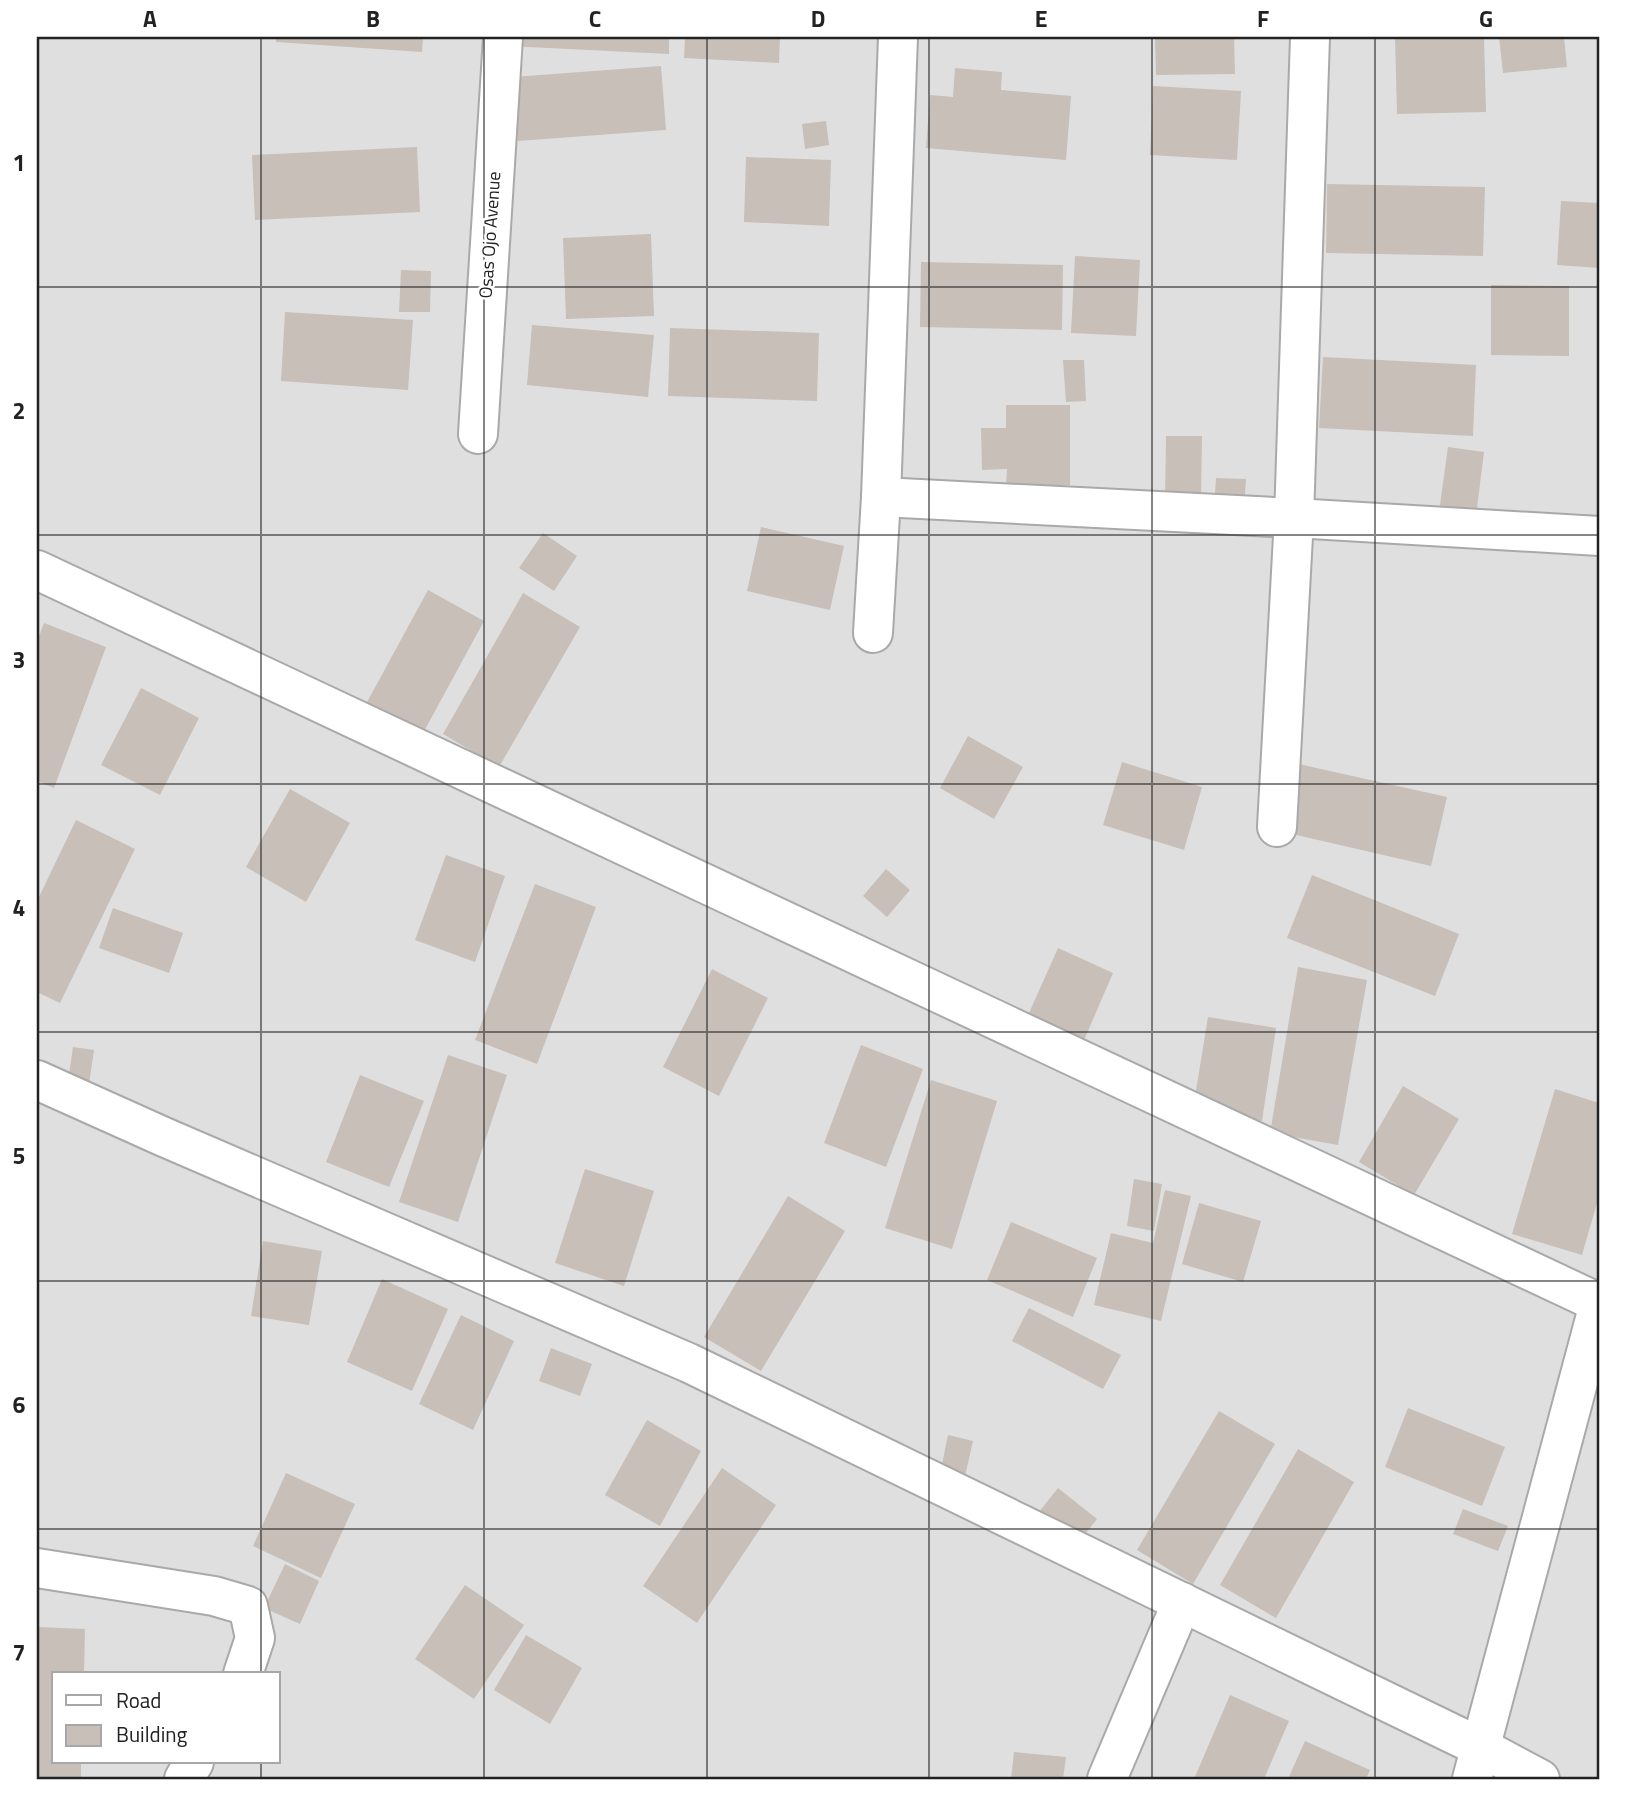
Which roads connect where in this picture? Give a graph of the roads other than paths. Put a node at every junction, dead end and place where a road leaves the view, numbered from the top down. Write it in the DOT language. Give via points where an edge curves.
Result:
graph roads {
  1 [pos="503,37"];
  2 [pos="898,37"];
  3 [pos="1310,37"];
  4 [pos="478,434"];
  5 [pos="881,498"];
  6 [pos="1294,518"];
  7 [pos="1599,536"];
  8 [pos="37,570"];
  9 [pos="873,633"];
  10 [pos="1277,827"];
  11 [pos="37,1080"];
  12 [pos="1599,1303"];
  13 [pos="1594,1347"];
  14 [pos="37,1568"];
  15 [pos="1182,1602"];
  16 [pos="244,1672"];
  17 [pos="1476,1763"];
  18 [pos="1107,1779"];
  19 [pos="1540,1779"];
  1 -- 4 [label="street, Osas Ojo Avenue"];
  2 -- 5 [label="street"];
  3 -- 6 [label="street"];
  5 -- 6 [label="street"];
  5 -- 9 [label="street"];
  6 -- 7 [label="street"];
  6 -- 10 [label="street"];
  8 -- 12 [label="street"];
  11 -- 15 [label="street" via="689,1363"];
  12 -- 13 [label="street"];
  13 -- 17 [label="street"];
  14 -- 16 [label="street" via="214,1596 248,1606 255,1638"];
  15 -- 17 [label="street"];
  15 -- 18 [label="street"];
  17 -- 19 [label="street"];
}
